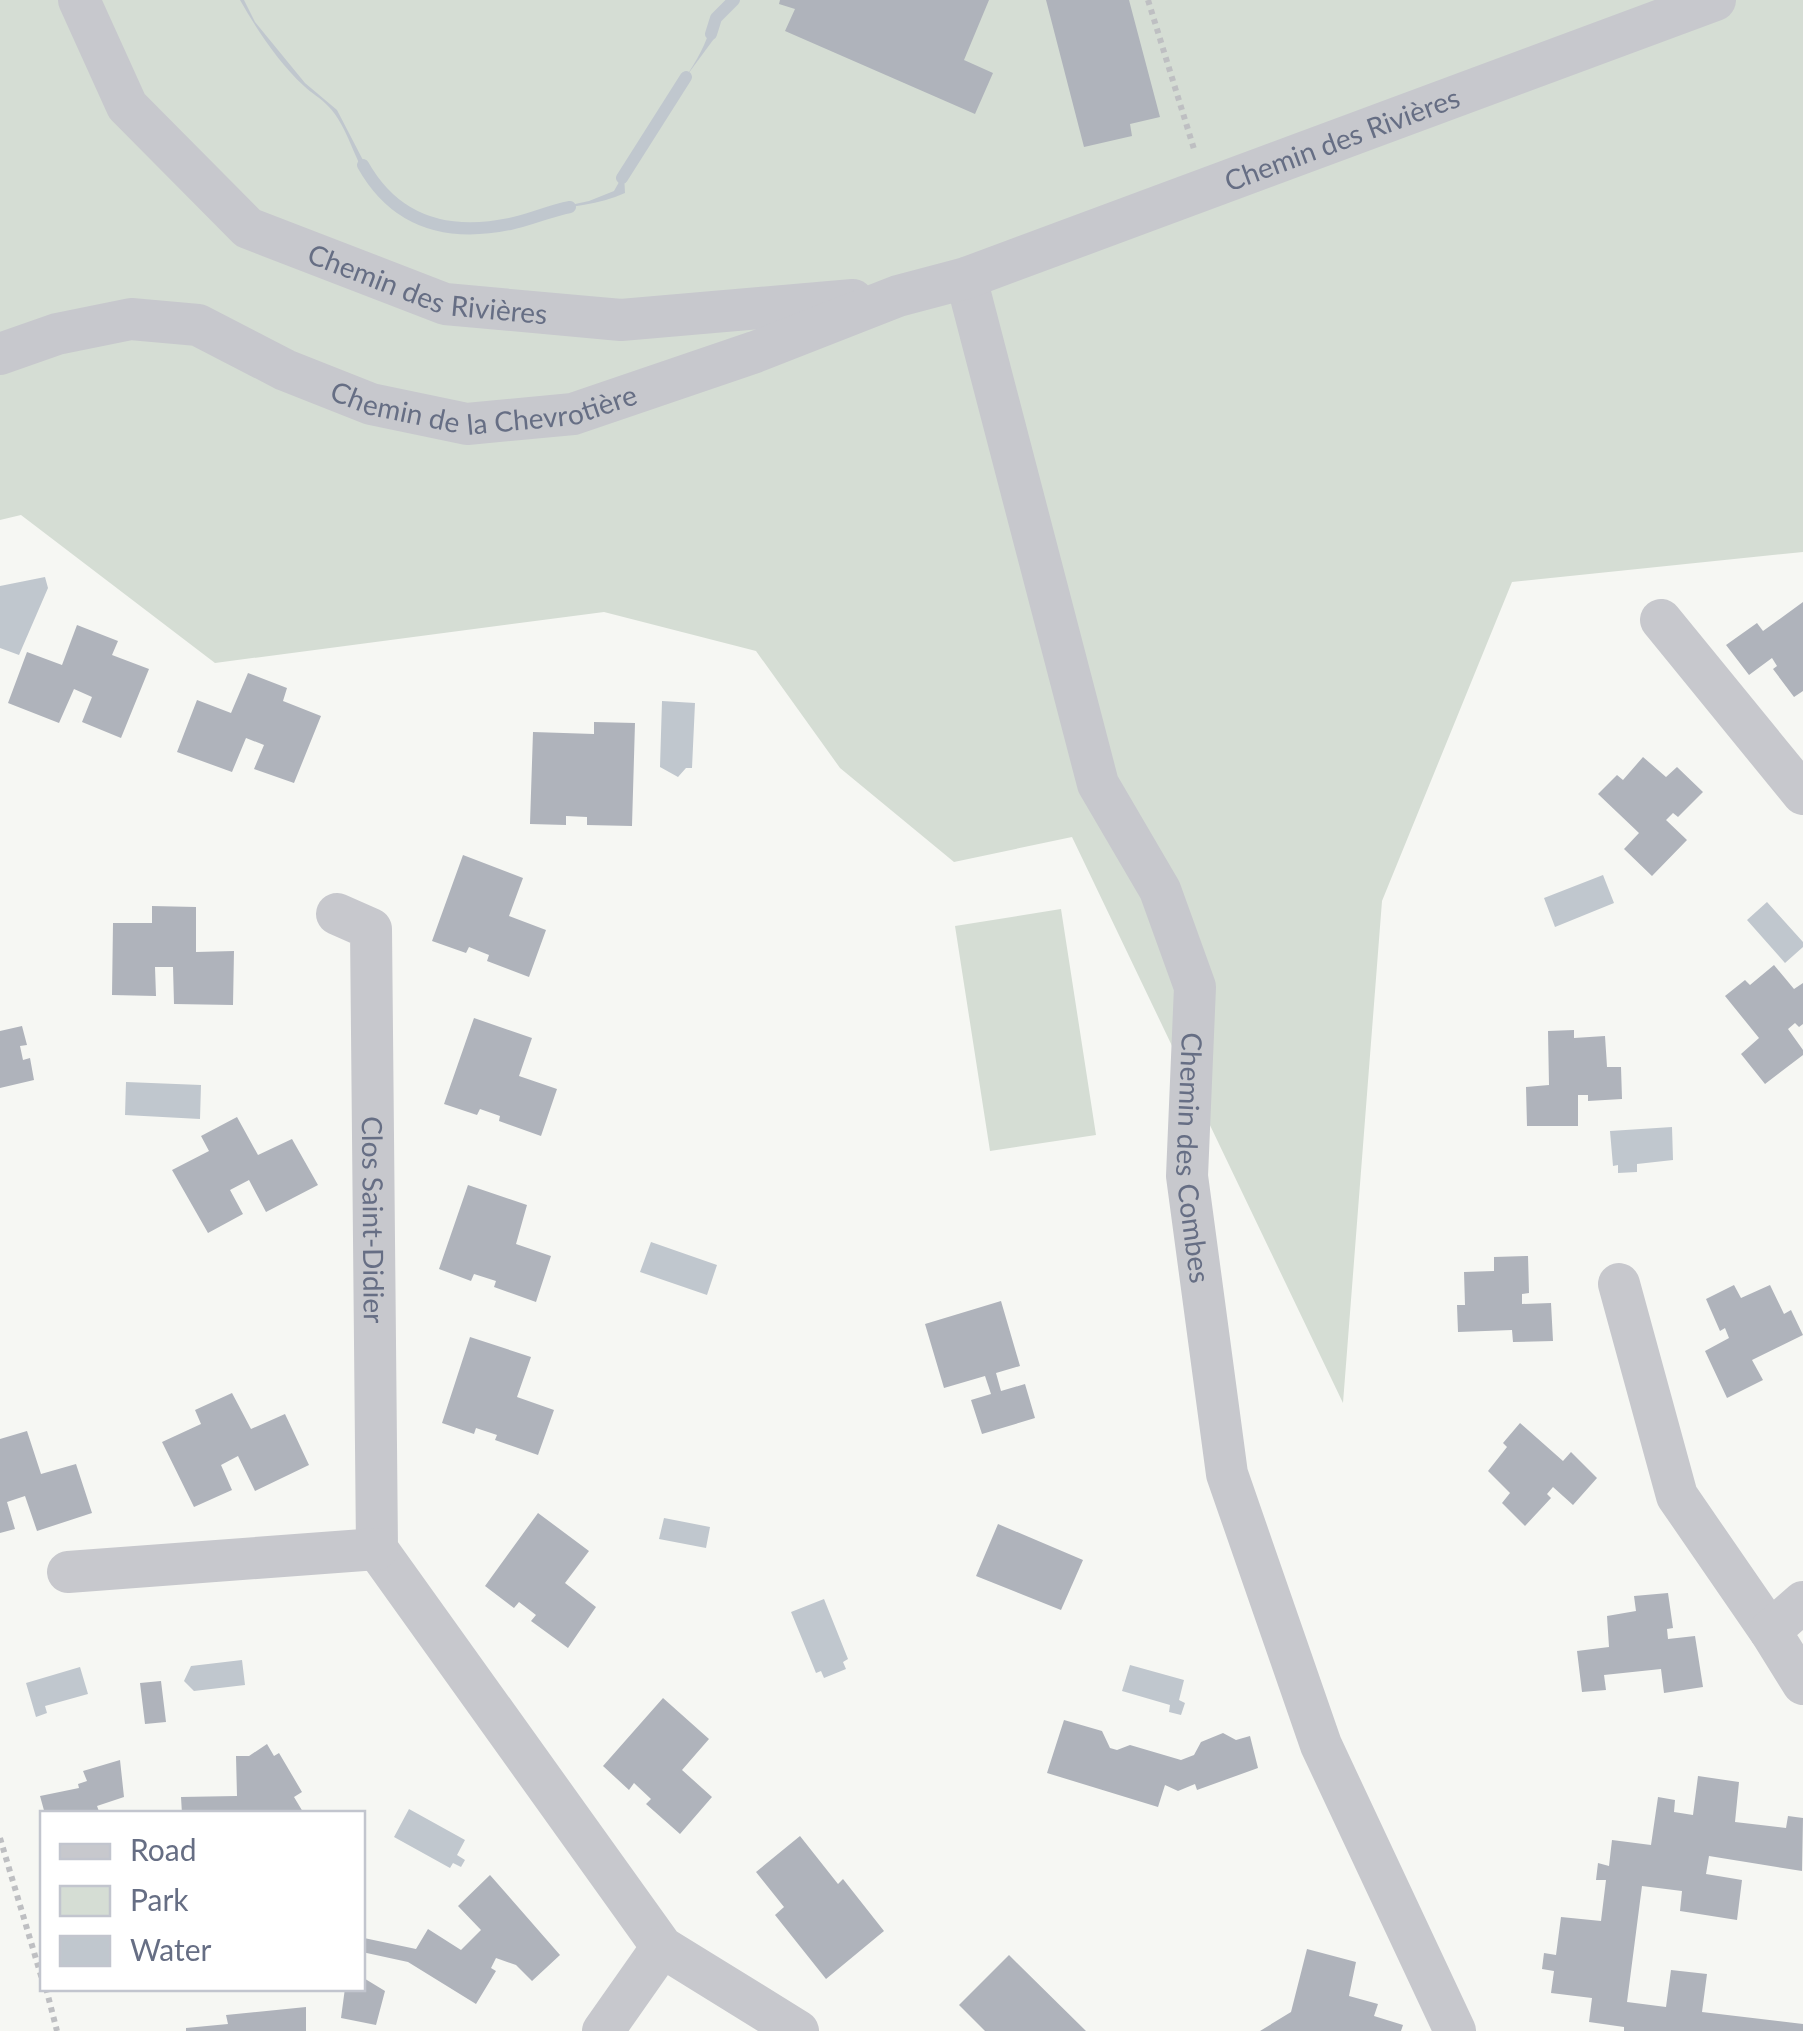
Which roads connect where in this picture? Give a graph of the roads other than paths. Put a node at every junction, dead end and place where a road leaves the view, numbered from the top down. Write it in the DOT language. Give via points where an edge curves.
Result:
graph roads {
  1 [pos="79,0"];
  2 [pos="1715,0"];
  3 [pos="966,278"];
  4 [pos="898,296"];
  5 [pos="0,354"];
  6 [pos="1661,620"];
  7 [pos="1803,794"];
  8 [pos="337,914"];
  9 [pos="1619,1284"];
  10 [pos="377,1549"];
  11 [pos="68,1572"];
  12 [pos="1803,1602"];
  13 [pos="1770,1631"];
  14 [pos="1803,1684"];
  15 [pos="662,1946"];
  16 [pos="603,2031"];
  17 [pos="798,2031"];
  18 [pos="1455,2031"];
  1 -- 4 [label="street, Chemin des Rivières" via="127,106 248,228 445,304 621,320"];
  2 -- 3 [label="street, Chemin des Rivières"];
  3 -- 4 [label="street, Chemin de la Chevrotière"];
  3 -- 18 [label="street, Chemin des Combes" via="1098,784 1160,890 1194,986 1187,1176 1227,1474 1321,1745"];
  4 -- 5 [label="street, Chemin de la Chevrotière" via="573,414 467,424 371,404 198,325 131,319"];
  6 -- 7 [label="street"];
  8 -- 10 [label="street, Clos Saint-Didier" via="370,929"];
  9 -- 13 [label="street" via="1678,1496"];
  10 -- 11 [label="street"];
  10 -- 15 [label="street"];
  12 -- 13 [label="street"];
  13 -- 14 [label="street"];
  15 -- 16 [label="street"];
  15 -- 17 [label="street"];
}
